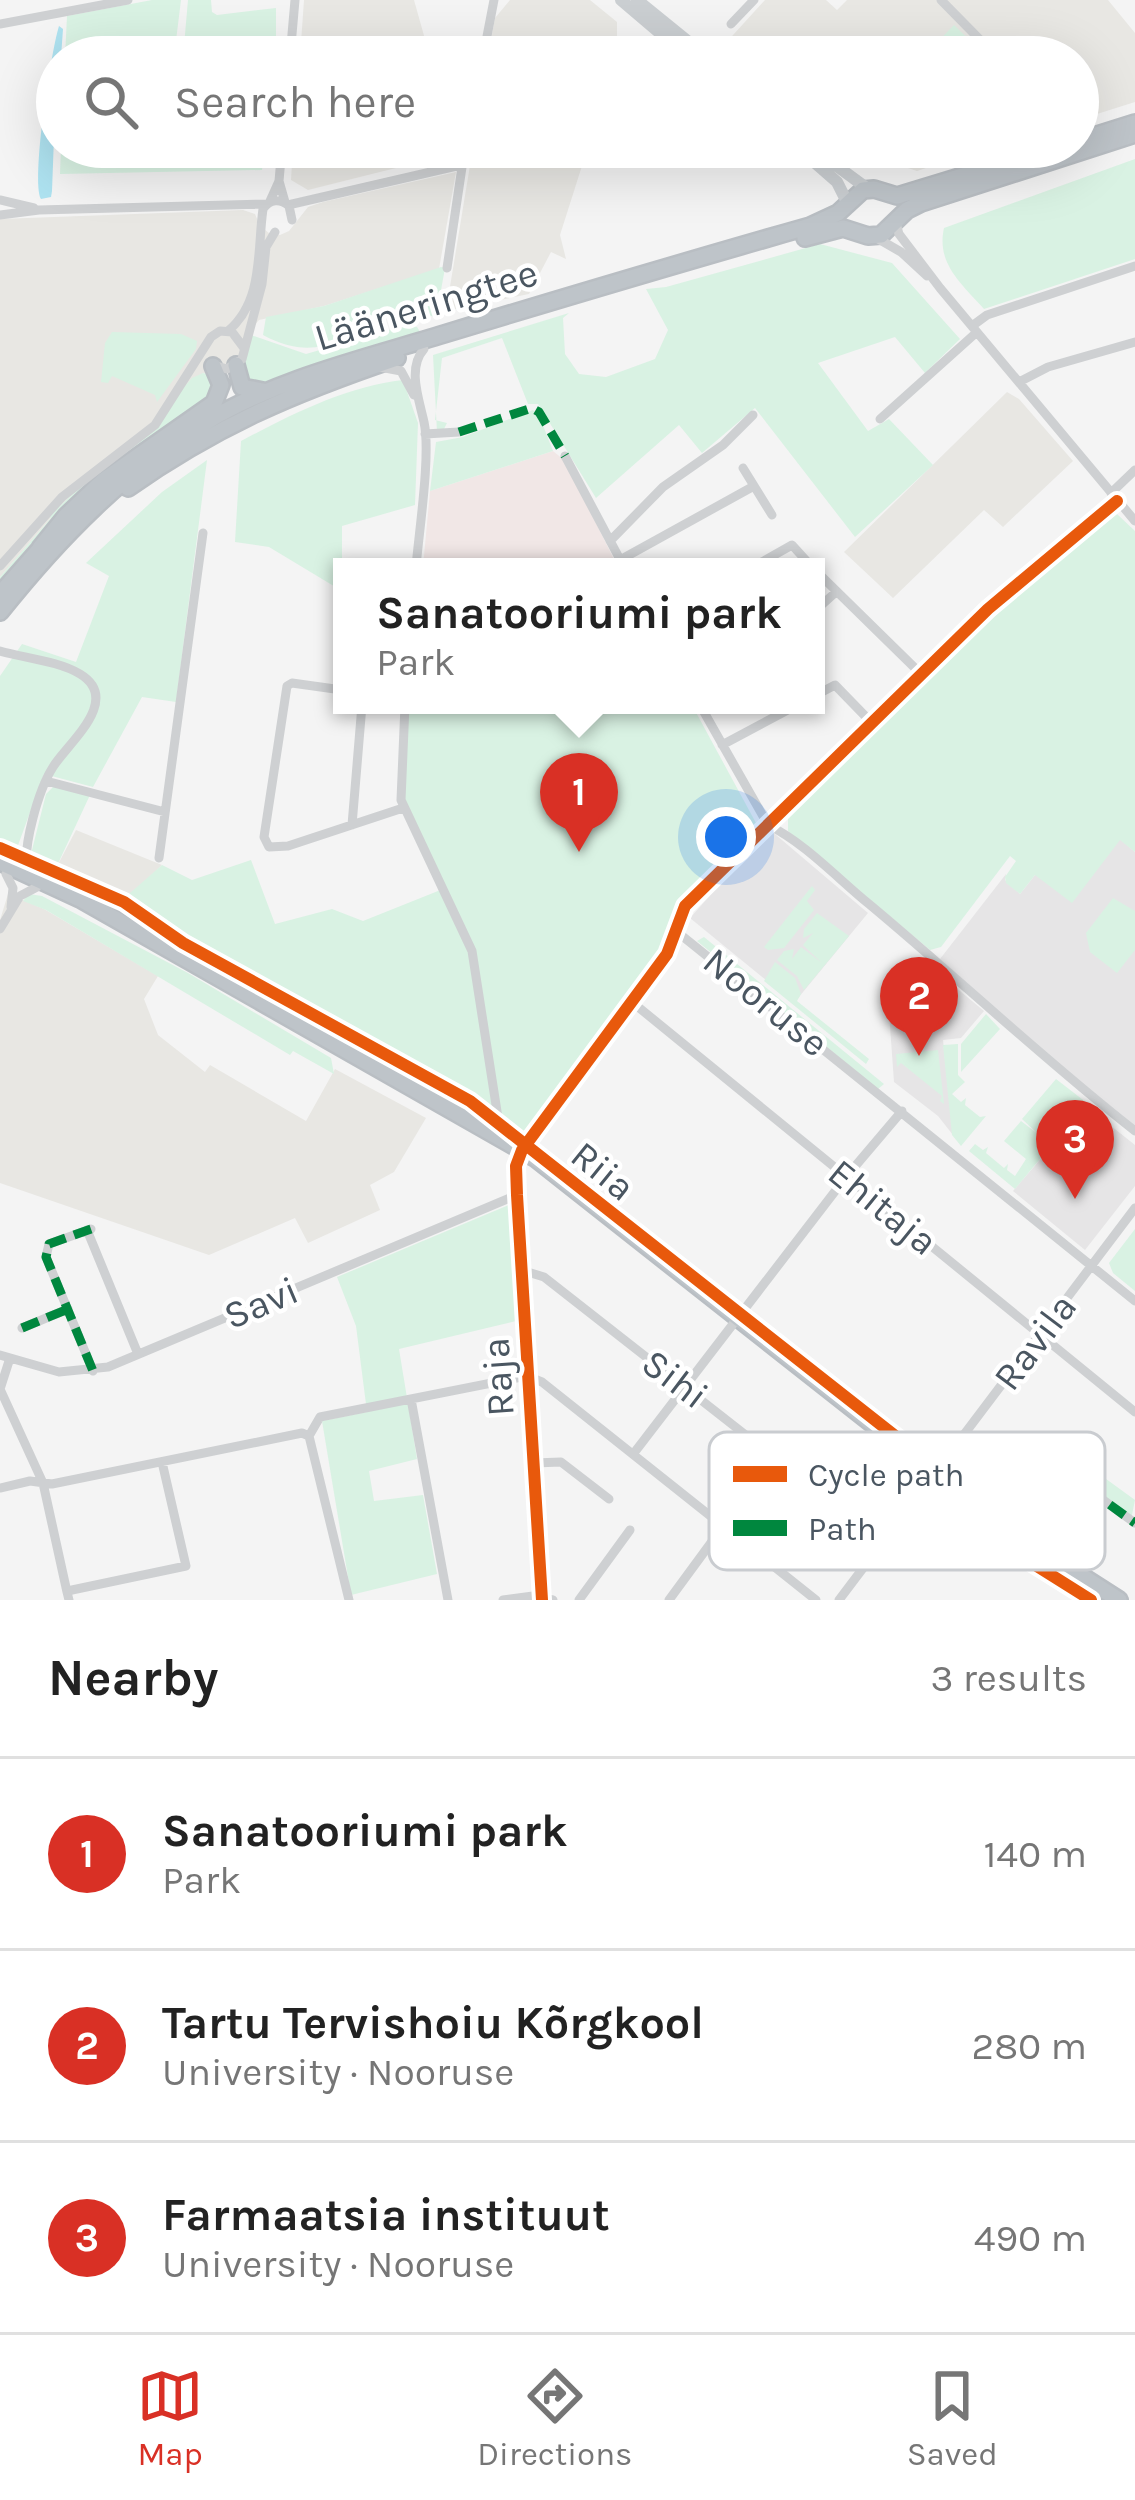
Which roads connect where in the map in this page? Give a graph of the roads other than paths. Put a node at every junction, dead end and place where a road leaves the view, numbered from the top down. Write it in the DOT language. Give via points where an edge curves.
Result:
graph roads {
  1 [pos="128,0"];
  2 [pos="295,0"];
  3 [pos="494,0"];
  4 [pos="620,0"];
  5 [pos="637,0"];
  6 [pos="754,0"];
  7 [pos="941,0"];
  8 [pos="0,24"];
  9 [pos="731,24"];
  10 [pos="292,36"];
  11 [pos="487,36"];
  12 [pos="663,36"];
  13 [pos="681,36"];
  14 [pos="976,36"];
  15 [pos="1135,122"];
  16 [pos="1099,132"];
  17 [pos="1106,132"];
  18 [pos="1099,134"];
  19 [pos="1135,134"];
  20 [pos="1099,141"];
  21 [pos="280,168"];
  22 [pos="449,168"];
  23 [pos="461,168"];
  24 [pos="821,168"];
  25 [pos="840,168"];
  26 [pos="995,168"];
  27 [pos="1011,168"];
  28 [pos="279,181"];
  29 [pos="868,189"];
  30 [pos="886,194"];
  31 [pos="6,201"];
  32 [pos="310,202"];
  33 [pos="268,203"];
  34 [pos="286,204"];
  35 [pos="848,204"];
  36 [pos="235,206"];
  37 [pos="39,210"];
  38 [pos="2,216"];
  39 [pos="262,220"];
  40 [pos="292,220"];
  41 [pos="895,220"];
  42 [pos="854,229"];
  43 [pos="275,232"];
  44 [pos="875,236"];
  45 [pos="1135,266"];
  46 [pos="447,268"];
  47 [pos="940,288"];
  48 [pos="974,329"];
  49 [pos="228,331"];
  50 [pos="1135,342"];
  51 [pos="244,348"];
  52 [pos="424,349"];
  53 [pos="209,358"];
  54 [pos="236,365"];
  55 [pos="373,366"];
  56 [pos="184,380"];
  57 [pos="1019,382"];
  58 [pos="272,389"];
  59 [pos="421,411"];
  60 [pos="753,416"];
  61 [pos="880,419"];
  62 [pos="459,432"];
  63 [pos="425,434"];
  64 [pos="565,456"];
  65 [pos="141,465"];
  66 [pos="743,467"];
  67 [pos="1135,470"];
  68 [pos="754,485"];
  69 [pos="127,489"];
  70 [pos="1114,497"];
  71 [pos="772,514"];
  72 [pos="1135,521"];
  73 [pos="203,533"];
  74 [pos="610,542"];
  75 [pos="60,543"];
  76 [pos="40,548"];
  77 [pos="417,558"];
  78 [pos="619,558"];
  79 [pos="630,558"];
  80 [pos="769,558"];
  81 [pos="804,558"];
  82 [pos="0,566"];
  83 [pos="825,580"];
  84 [pos="836,592"];
  85 [pos="0,594"];
  86 [pos="825,602"];
  87 [pos="0,612"];
  88 [pos="0,624"];
  89 [pos="0,651"];
  90 [pos="920,673"];
  91 [pos="333,689"];
  92 [pos="825,690"];
  93 [pos="361,714"];
  94 [pos="404,714"];
  95 [pos="705,714"];
  96 [pos="780,714"];
  97 [pos="870,721"];
  98 [pos="722,745"];
  99 [pos="46,781"];
  100 [pos="403,808"];
  101 [pos="165,812"];
  102 [pos="352,825"];
  103 [pos="768,826"];
  104 [pos="28,838"];
  105 [pos="159,858"];
  106 [pos="2,867"];
  107 [pos="33,880"];
  108 [pos="10,912"];
  109 [pos="0,929"];
  110 [pos="676,931"];
  111 [pos="632,1002"];
  112 [pos="902,1111"];
  113 [pos="1135,1131"];
  114 [pos="502,1139"];
  115 [pos="520,1154"];
  116 [pos="846,1177"];
  117 [pos="517,1195"];
  118 [pos="1135,1208"];
  119 [pos="1092,1266"];
  120 [pos="521,1270"];
  121 [pos="1135,1301"];
  122 [pos="68,1309"];
  123 [pos="734,1321"];
  124 [pos="22,1328"];
  125 [pos="1040,1334"];
  126 [pos="138,1354"];
  127 [pos="5,1356"];
  128 [pos="93,1371"];
  129 [pos="527,1376"];
  130 [pos="684,1387"];
  131 [pos="1,1388"];
  132 [pos="412,1399"];
  133 [pos="1135,1412"];
  134 [pos="742,1432"];
  135 [pos="873,1432"];
  136 [pos="966,1432"];
  137 [pos="309,1436"];
  138 [pos="634,1453"];
  139 [pos="162,1462"];
  140 [pos="534,1463"];
  141 [pos="43,1483"];
  142 [pos="0,1487"];
  143 [pos="609,1498"];
  144 [pos="1105,1501"];
  145 [pos="709,1513"];
  146 [pos="1135,1523"];
  147 [pos="631,1530"];
  148 [pos="709,1545"];
  149 [pos="779,1570"];
  150 [pos="860,1570"];
  151 [pos="1057,1570"];
  152 [pos="1070,1570"];
  153 [pos="68,1596"];
  154 [pos="546,1599"];
  155 [pos="349,1600"];
  156 [pos="448,1600"];
  157 [pos="503,1600"];
  158 [pos="579,1600"];
  159 [pos="669,1600"];
  160 [pos="816,1600"];
  161 [pos="839,1600"];
  162 [pos="1105,1600"];
  163 [pos="1120,1600"];
  1 -- 8 [label="street"];
  2 -- 10 [label="street"];
  3 -- 11 [label="street"];
  4 -- 12 [label="main road"];
  5 -- 13 [label="main road"];
  6 -- 9 [label="street"];
  7 -- 14 [label="street"];
  15 -- 17 [label="highway"];
  16 -- 17 [label="street"];
  17 -- 18 [label="highway"];
  19 -- 20 [label="highway"];
  21 -- 28 [label="street"];
  22 -- 32 [label="street"];
  23 -- 46 [label="street"];
  24 -- 35 [label="main road"];
  25 -- 29 [label="main road"];
  26 -- 30 [label="highway"];
  27 -- 41 [label="highway"];
  28 -- 33 [label="street"];
  28 -- 34 [label="street"];
  29 -- 30 [label="highway"];
  29 -- 35 [label="highway, Lääneringtee"];
  30 -- 41 [label="highway"];
  31 -- 37 [label="street"];
  31 -- 38 [label="street" via="12,212"];
  32 -- 34 [label="street"];
  32 -- 40 [label="street"];
  33 -- 34 [label="street"];
  33 -- 36 [label="street"];
  33 -- 39 [label="street"];
  34 -- 40 [label="street"];
  35 -- 42 [label="highway"];
  35 -- 58 [label="highway, Lääneringtee" via="810,226"];
  36 -- 37 [label="street"];
  36 -- 39 [label="street"];
  37 -- 38 [label="street"];
  39 -- 43 [label="street"];
  39 -- 49 [label="street" via="251,298"];
  40 -- 43 [label="street"];
  41 -- 44 [label="highway"];
  41 -- 47 [label="street"];
  42 -- 44 [label="highway"];
  42 -- 52 [label="highway, Lääneringtee"];
  43 -- 51 [label="street"];
  44 -- 47 [label="street"];
  45 -- 48 [label="street" via="988,315"];
  47 -- 48 [label="street"];
  48 -- 57 [label="street"];
  48 -- 61 [label="street"];
  49 -- 51 [label="street"];
  49 -- 53 [label="street" via="211,337"];
  50 -- 57 [label="street"];
  51 -- 54 [label="street"];
  52 -- 55 [label="highway, Lääneringtee"];
  52 -- 59 [label="street" via="415,370"];
  53 -- 54 [label="street" via="227,369"];
  53 -- 56 [label="street"];
  53 -- 56 [label="street"];
  53 -- 76 [label="highway" via="221,385 214,403 103,481"];
  54 -- 58 [label="highway" via="245,389"];
  55 -- 59 [label="street" via="404,373"];
  55 -- 69 [label="highway, Lääneringtee" via="242,417"];
  56 -- 82 [label="street" via="155,425 62,497"];
  57 -- 70 [label="street"];
  58 -- 65 [label="highway, Lääneringtee"];
  59 -- 63 [label="street"];
  60 -- 74 [label="street" via="662,487"];
  62 -- 63 [label="street"];
  63 -- 77 [label="street"];
  64 -- 74 [label="street"];
  65 -- 75 [label="highway, Lääneringtee"];
  65 -- 76 [label="highway"];
  66 -- 68 [label="street"];
  67 -- 70 [label="street"];
  68 -- 71 [label="street"];
  68 -- 79 [label="street"];
  69 -- 75 [label="highway, Lääneringtee"];
  69 -- 88 [label="highway"];
  70 -- 72 [label="street"];
  70 -- 90 [label="street"];
  73 -- 101 [label="street"];
  74 -- 78 [label="street"];
  75 -- 87 [label="highway, Lääneringtee"];
  76 -- 85 [label="highway"];
  80 -- 81 [label="street" via="792,545"];
  83 -- 84 [label="street"];
  84 -- 86 [label="street"];
  84 -- 90 [label="street"];
  89 -- 99 [label="street" via="81,674 94,694 93,713"];
  90 -- 97 [label="street"];
  91 -- 102 [label="street" via="287,686 264,837 279,848"];
  92 -- 97 [label="street" via="835,685"];
  93 -- 102 [label="street"];
  94 -- 100 [label="street"];
  95 -- 98 [label="street"];
  96 -- 98 [label="street"];
  97 -- 103 [label="street"];
  98 -- 103 [label="street"];
  99 -- 101 [label="street"];
  99 -- 104 [label="street"];
  100 -- 102 [label="street"];
  100 -- 114 [label="street" via="472,951"];
  101 -- 105 [label="street"];
  103 -- 110 [label="street" via="685,906"];
  103 -- 113 [label="street"];
  104 -- 106 [label="street"];
  104 -- 107 [label="street"];
  106 -- 107 [label="highway, Riia"];
  106 -- 108 [label="street" via="13,888"];
  107 -- 108 [label="street"];
  107 -- 114 [label="highway, Riia"];
  107 -- 115 [label="highway, Riia" via="346,1063"];
  108 -- 109 [label="street"];
  110 -- 111 [label="street"];
  110 -- 112 [label="street, Nooruse"];
  111 -- 115 [label="street"];
  111 -- 116 [label="street, Ehitaja"];
  112 -- 116 [label="street"];
  112 -- 119 [label="street, Nooruse"];
  114 -- 115 [label="highway, Riia"];
  115 -- 117 [label="street, Raja"];
  115 -- 123 [label="highway, Riia"];
  116 -- 123 [label="street"];
  116 -- 125 [label="street, Ehitaja"];
  117 -- 120 [label="street, Raja"];
  117 -- 126 [label="street, Savi"];
  118 -- 119 [label="street, Ravila"];
  119 -- 121 [label="street, Nooruse"];
  119 -- 125 [label="street, Ravila"];
  120 -- 129 [label="street, Raja"];
  120 -- 130 [label="street, Sihi" via="544,1277"];
  122 -- 124 [label="street"];
  122 -- 126 [label="street" via="46,1257 49,1244 89,1229"];
  122 -- 128 [label="street"];
  123 -- 130 [label="street"];
  123 -- 135 [label="highway, Riia"];
  125 -- 133 [label="street, Ehitaja"];
  125 -- 136 [label="street, Ravila"];
  126 -- 128 [label="street, Savi"];
  127 -- 128 [label="street, Savi" via="59,1372"];
  127 -- 131 [label="street"];
  129 -- 132 [label="street"];
  129 -- 138 [label="street"];
  129 -- 140 [label="street, Raja"];
  130 -- 134 [label="street, Sihi"];
  130 -- 138 [label="street"];
  131 -- 141 [label="street"];
  132 -- 137 [label="street" via="320,1418"];
  132 -- 156 [label="street"];
  137 -- 139 [label="street"];
  137 -- 155 [label="street"];
  138 -- 145 [label="street"];
  139 -- 141 [label="street"];
  139 -- 153 [label="street" via="186,1565"];
  140 -- 143 [label="street, Raja" via="562,1462"];
  140 -- 154 [label="street, Raja"];
  141 -- 142 [label="street"];
  141 -- 153 [label="street"];
  144 -- 146 [label="street"];
  147 -- 158 [label="street"];
  148 -- 159 [label="street"];
  149 -- 160 [label="street"];
  150 -- 161 [label="street, Ravila"];
  151 -- 162 [label="highway, Riia"];
  152 -- 163 [label="highway, Riia"];
  154 -- 157 [label="street"];
}
